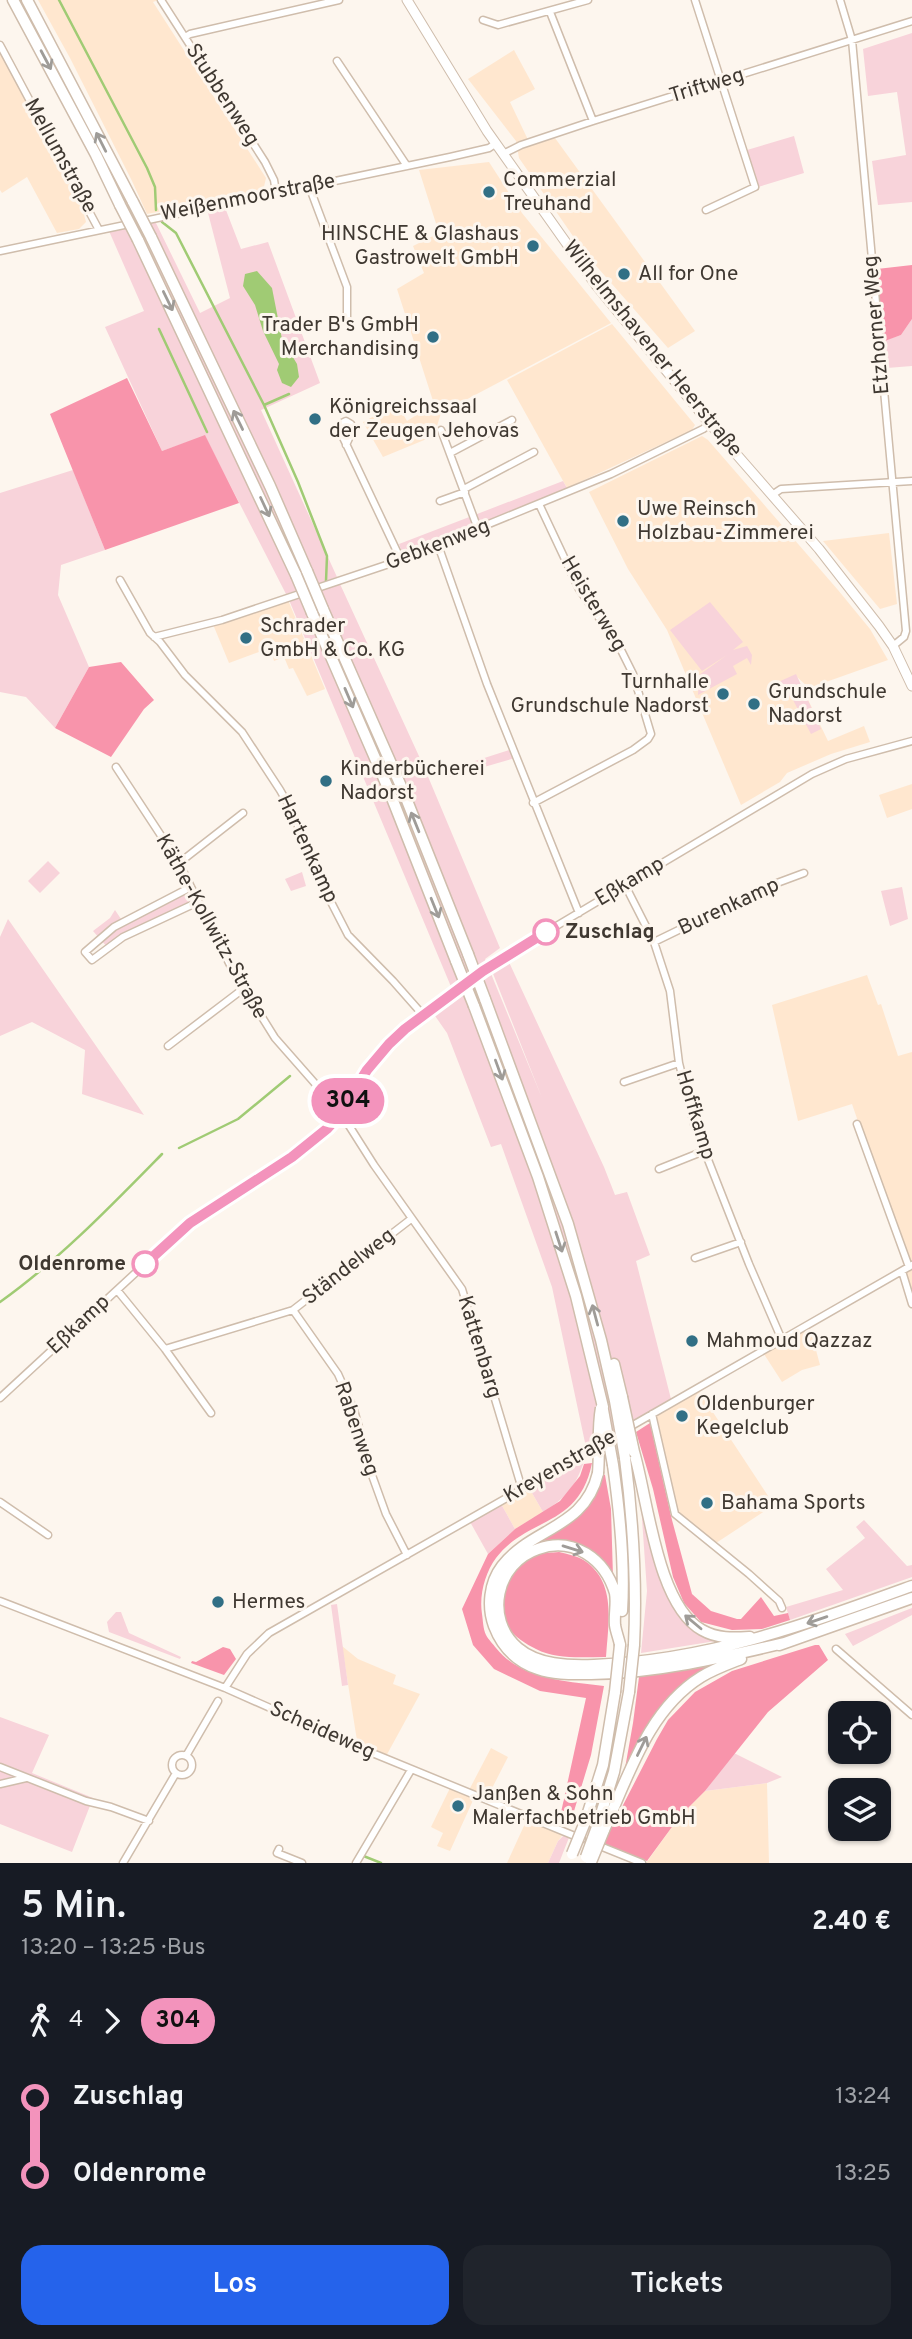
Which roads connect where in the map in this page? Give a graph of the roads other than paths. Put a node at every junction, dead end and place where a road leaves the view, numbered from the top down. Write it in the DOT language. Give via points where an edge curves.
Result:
graph roads {
  1 [pos="13,0"];
  2 [pos="27,0"];
  3 [pos="160,0"];
  4 [pos="339,0"];
  5 [pos="407,0"];
  6 [pos="588,0"];
  7 [pos="695,0"];
  8 [pos="840,0"];
  9 [pos="550,12"];
  10 [pos="483,20"];
  11 [pos="912,21"];
  12 [pos="185,37"];
  13 [pos="852,40"];
  14 [pos="0,46"];
  15 [pos="337,61"];
  16 [pos="4,62"];
  17 [pos="722,82"];
  18 [pos="593,121"];
  19 [pos="495,144"];
  20 [pos="503,154"];
  21 [pos="407,166"];
  22 [pos="309,186"];
  23 [pos="276,192"];
  24 [pos="706,210"];
  25 [pos="99,230"];
  26 [pos="0,251"];
  27 [pos="347,317"];
  28 [pos="512,420"];
  29 [pos="710,424"];
  30 [pos="440,430"];
  31 [pos="346,445"];
  32 [pos="534,452"];
  33 [pos="450,453"];
  34 [pos="912,481"];
  35 [pos="893,483"];
  36 [pos="465,491"];
  37 [pos="772,495"];
  38 [pos="440,502"];
  39 [pos="539,504"];
  40 [pos="478,529"];
  41 [pos="438,545"];
  42 [pos="401,560"];
  43 [pos="120,580"];
  44 [pos="318,611"];
  45 [pos="154,637"];
  46 [pos="893,646"];
  47 [pos="912,686"];
  48 [pos="912,741"];
  49 [pos="116,767"];
  50 [pos="533,803"];
  51 [pos="243,813"];
  52 [pos="179,863"];
  53 [pos="804,873"];
  54 [pos="625,885"];
  55 [pos="191,887"];
  56 [pos="198,902"];
  57 [pos="579,913"];
  58 [pos="654,942"];
  59 [pos="243,989"];
  60 [pos="423,1015"];
  61 [pos="169,1046"];
  62 [pos="679,1063"];
  63 [pos="624,1082"];
  64 [pos="341,1113"];
  65 [pos="857,1124"];
  66 [pos="704,1152"];
  67 [pos="659,1169"];
  68 [pos="411,1219"];
  69 [pos="741,1242"];
  70 [pos="695,1258"];
  71 [pos="907,1267"];
  72 [pos="117,1290"];
  73 [pos="912,1304"];
  74 [pos="293,1310"];
  75 [pos="782,1340"];
  76 [pos="165,1349"];
  77 [pos="0,1398"];
  78 [pos="602,1406"];
  79 [pos="211,1413"];
  80 [pos="652,1414"];
  81 [pos="630,1455"];
  82 [pos="522,1489"];
  83 [pos="0,1503"];
  84 [pos="48,1535"];
  85 [pos="407,1555"];
  86 [pos="912,1587"];
  87 [pos="912,1598"];
  88 [pos="0,1601"];
  89 [pos="782,1608"];
  90 [pos="782,1638"];
  91 [pos="620,1646"];
  92 [pos="836,1649"];
  93 [pos="225,1688"];
  94 [pos="218,1701"];
  95 [pos="912,1715"];
  96 [pos="186,1756"];
  97 [pos="0,1767"];
  98 [pos="411,1770"];
  99 [pos="176,1773"];
  100 [pos="28,1777"];
  101 [pos="0,1784"];
  102 [pos="149,1821"];
  103 [pos="601,1829"];
  104 [pos="277,1853"];
  105 [pos="570,1858"];
  106 [pos="587,1862"];
  107 [pos="123,1863"];
  108 [pos="302,1863"];
  109 [pos="355,1863"];
  110 [pos="642,1863"];
  1 -- 44 [label="highway, one-way, bridge" via="96,155 296,575"];
  44 -- 2 [label="highway, one-way, bridge" via="307,571 270,486 151,237"];
  3 -- 12 [label="street, Stubbenweg"];
  4 -- 12 [label="street"];
  5 -- 19 [label="street, Wilhelmshavener Heerstraße"];
  6 -- 9 [label="street"];
  7 -- 17 [label="street"];
  8 -- 13 [label="street, Etzhorner Weg"];
  9 -- 10 [label="street" via="498,25"];
  9 -- 18 [label="street"];
  11 -- 13 [label="street, Triftweg"];
  12 -- 23 [label="street, Stubbenweg" via="265,162"];
  13 -- 17 [label="street, Triftweg"];
  13 -- 35 [label="street, Etzhorner Weg"];
  14 -- 16 [label="street, Mellumstraße"];
  15 -- 21 [label="street"];
  16 -- 25 [label="street, Mellumstraße"];
  17 -- 18 [label="street, Triftweg"];
  17 -- 24 [label="street" via="755,187"];
  18 -- 20 [label="street, Triftweg"];
  19 -- 20 [label="street, Wilhelmshavener Heerstraße"];
  19 -- 21 [label="street, Weißenmoorstraße"];
  20 -- 29 [label="street, Wilhelmshavener Heerstraße" via="596,285"];
  21 -- 22 [label="street, Weißenmoorstraße"];
  22 -- 23 [label="street, Weißenmoorstraße"];
  22 -- 27 [label="street" via="347,287"];
  23 -- 25 [label="street, Weißenmoorstraße"];
  25 -- 26 [label="street, Weißenmoorstraße"];
  28 -- 33 [label="street"];
  29 -- 37 [label="street, Wilhelmshavener Heerstraße"];
  29 -- 39 [label="street, Gebkenweg"];
  30 -- 33 [label="street"];
  31 -- 42 [label="street"];
  32 -- 36 [label="street"];
  33 -- 36 [label="street"];
  34 -- 35 [label="street"];
  35 -- 37 [label="street" via="781,489"];
  35 -- 46 [label="street, Etzhorner Weg" via="905,635"];
  36 -- 38 [label="street"];
  36 -- 40 [label="street"];
  37 -- 46 [label="street, Wilhelmshavener Heerstraße"];
  39 -- 40 [label="street, Gebkenweg"];
  39 -- 50 [label="street, Heisterweg" via="579,589 633,674 651,734 633,750"];
  40 -- 41 [label="street, Gebkenweg"];
  41 -- 42 [label="street, Gebkenweg"];
  41 -- 50 [label="street"];
  42 -- 45 [label="street, Gebkenweg" via="222,620"];
  43 -- 45 [label="street, Hartenkamp"];
  44 -- 78 [label="highway, one-way, bridge" via="538,1177 576,1296"];
  81 -- 44 [label="highway, one-way, bridge" via="619,1399 568,1224 485,999 404,793"];
  45 -- 60 [label="street, Hartenkamp" via="242,732 293,813 314,869 348,935"];
  46 -- 47 [label="street, Wilhelmshavener Heerstraße"];
  48 -- 54 [label="street, Eßkamp" via="823,768"];
  49 -- 52 [label="street, Käthe-Kollwitz-Straße"];
  50 -- 57 [label="street"];
  51 -- 52 [label="street"];
  52 -- 55 [label="street, Käthe-Kollwitz-Straße"];
  53 -- 58 [label="street, Burenkamp"];
  54 -- 57 [label="street, Eßkamp"];
  54 -- 58 [label="street, Hoffkamp"];
  55 -- 56 [label="street, Käthe-Kollwitz-Straße"];
  55 -- 56 [label="street" via="114,927 85,952 92,960 122,937"];
  56 -- 59 [label="street, Käthe-Kollwitz-Straße"];
  57 -- 60 [label="street, Eßkamp" via="498,961"];
  58 -- 62 [label="street, Hoffkamp" via="670,991"];
  59 -- 61 [label="street"];
  59 -- 64 [label="street, Käthe-Kollwitz-Straße" via="275,1038"];
  60 -- 64 [label="street, Eßkamp" via="367,1070"];
  62 -- 63 [label="street"];
  62 -- 66 [label="street, Hoffkamp"];
  64 -- 68 [label="street, Kattenbarg"];
  64 -- 72 [label="street, Eßkamp" via="302,1150 190,1223"];
  65 -- 71 [label="street"];
  66 -- 67 [label="street"];
  66 -- 69 [label="street, Hoffkamp"];
  68 -- 74 [label="street, Ständelweg"];
  68 -- 82 [label="street, Kattenbarg" via="462,1289"];
  69 -- 70 [label="street"];
  69 -- 75 [label="street, Hoffkamp"];
  71 -- 73 [label="street"];
  71 -- 75 [label="street, Kreyenstraße"];
  72 -- 76 [label="street"];
  72 -- 77 [label="street, Eßkamp"];
  74 -- 76 [label="street, Ständelweg"];
  74 -- 85 [label="street, Rabenweg" via="338,1374 386,1514"];
  75 -- 80 [label="street, Kreyenstraße"];
  76 -- 79 [label="street"];
  78 -- 90 [label="highway, bridge" via="598,1473 584,1505 514,1553 497,1575 490,1610 498,1637 518,1659 563,1674 669,1667"];
  78 -- 91 [label="highway, bridge" via="619,1511 624,1590"];
  80 -- 82 [label="street, Kreyenstraße"];
  80 -- 89 [label="street" via="675,1514 749,1574"];
  90 -- 81 [label="highway, one-way" via="726,1638 701,1629 684,1615 666,1582"];
  81 -- 103 [label="highway, bridge" via="634,1645"];
  82 -- 85 [label="street, Kreyenstraße"];
  83 -- 84 [label="street"];
  85 -- 93 [label="street, Kreyenstraße" via="269,1633 247,1654"];
  86 -- 90 [label="highway, one-way"];
  87 -- 90 [label="highway"];
  88 -- 93 [label="street, Scheideweg"];
  90 -- 91 [label="highway, one-way" via="681,1657 593,1665 539,1660 518,1647 503,1628 498,1596 508,1572 526,1554 550,1546 570,1546 590,1555 607,1574 616,1596"];
  103 -- 90 [label="highway, one-way" via="649,1732 676,1697 711,1671"];
  91 -- 105 [label="highway, bridge" via="603,1765"];
  92 -- 95 [label="street"];
  93 -- 98 [label="street, Scheideweg"];
  94 -- 96 [label="street"];
  96 -- 99 [label="street" via="173,1762"];
  96 -- 99 [label="street" via="191,1770"];
  97 -- 100 [label="street"];
  98 -- 109 [label="street"];
  98 -- 110 [label="street, Scheideweg"];
  99 -- 102 [label="street"];
  100 -- 101 [label="street"];
  100 -- 102 [label="street"];
  102 -- 107 [label="street"];
  103 -- 106 [label="highway, bridge"];
  104 -- 108 [label="street"];
}
